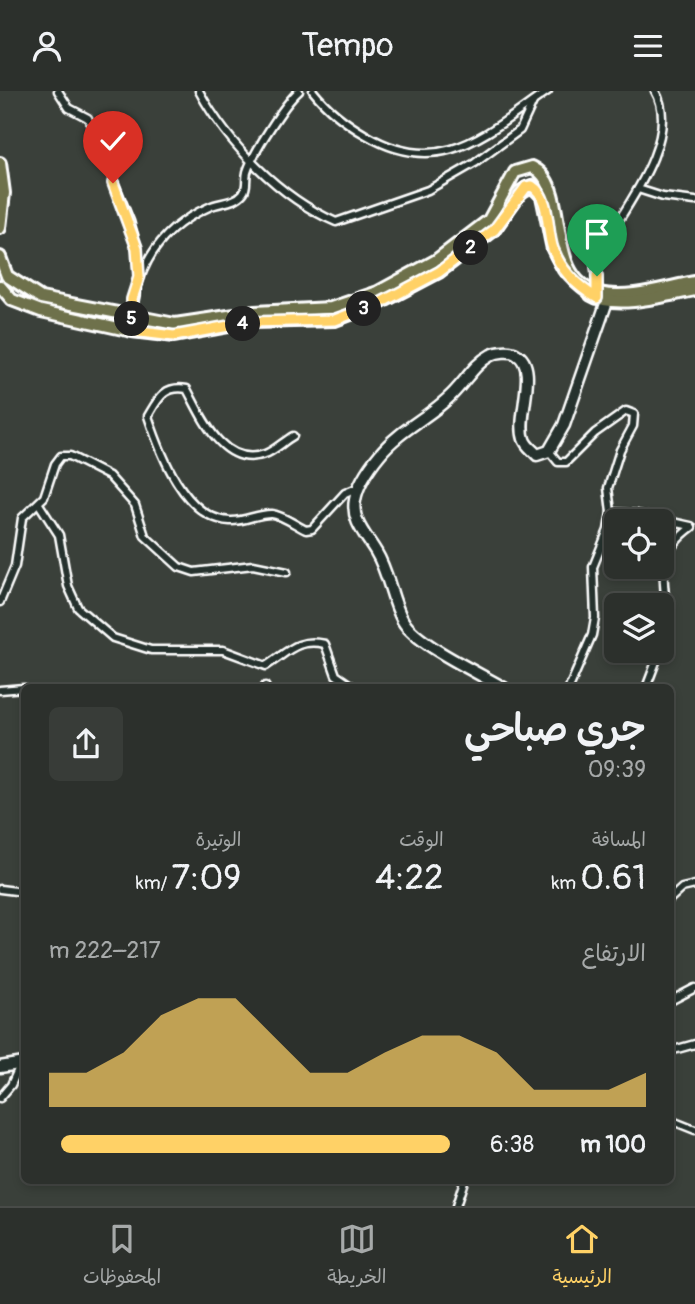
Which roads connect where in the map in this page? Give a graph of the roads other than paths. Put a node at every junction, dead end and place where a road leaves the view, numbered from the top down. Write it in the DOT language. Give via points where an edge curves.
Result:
graph roads {
  1 [pos="58,91"];
  2 [pos="199,91"];
  3 [pos="299,91"];
  4 [pos="313,91"];
  5 [pos="548,91"];
  6 [pos="655,91"];
  7 [pos="533,101"];
  8 [pos="253,160"];
  9 [pos="0,163"];
  10 [pos="638,189"];
  11 [pos="695,201"];
  12 [pos="0,228"];
  13 [pos="0,257"];
  14 [pos="139,277"];
  15 [pos="695,282"];
  16 [pos="0,286"];
  17 [pos="695,290"];
  18 [pos="601,297"];
  19 [pos="132,317"];
  20 [pos="132,331"];
  21 [pos="293,436"];
  22 [pos="549,451"];
  23 [pos="359,487"];
  24 [pos="39,505"];
  25 [pos="611,509"];
  26 [pos="674,521"];
  27 [pos="694,526"];
  28 [pos="604,540"];
  29 [pos="287,572"];
  30 [pos="664,593"];
  31 [pos="0,602"];
  32 [pos="655,663"];
  33 [pos="349,684"];
  34 [pos="497,684"];
  35 [pos="571,684"];
  36 [pos="648,684"];
  37 [pos="2,688"];
  38 [pos="21,688"];
  39 [pos="695,885"];
  40 [pos="0,889"];
  41 [pos="21,892"];
  42 [pos="674,895"];
  43 [pos="695,988"];
  44 [pos="674,999"];
  45 [pos="695,1044"];
  46 [pos="674,1050"];
  47 [pos="21,1064"];
  48 [pos="21,1066"];
  49 [pos="0,1067"];
  50 [pos="0,1098"];
  51 [pos="674,1122"];
  52 [pos="695,1130"];
  53 [pos="463,1184"];
  54 [pos="456,1206"];
  1 -- 14 [label="street" via="69,108 88,118 130,221"];
  2 -- 8 [label="street" via="211,113"];
  3 -- 8 [label="street" via="285,103"];
  4 -- 7 [label="street" via="345,123 373,140 398,152 425,156 477,140"];
  5 -- 7 [label="street"];
  6 -- 10 [label="street" via="662,112 660,130 650,168"];
  7 -- 8 [label="street" via="520,130 475,163 428,190 336,222 289,195"];
  8 -- 14 [label="street" via="246,190 237,199 202,210 170,230"];
  9 -- 12 [label="main road" via="4,193"];
  10 -- 11 [label="street"];
  10 -- 18 [label="street" via="598,248 594,264"];
  13 -- 19 [label="main road" via="7,276 41,298"];
  14 -- 19 [label="street"];
  15 -- 18 [label="main road"];
  16 -- 20 [label="main road" via="12,300 41,311"];
  17 -- 18 [label="main road" via="655,298"];
  18 -- 19 [label="main road" via="584,285 567,261 550,184 532,167 515,172 489,220 435,261 378,292 331,308 255,312 175,324"];
  18 -- 20 [label="main road" via="576,284 563,267 553,249 542,196 532,186 520,192 494,230 439,272 335,320 251,322 174,336"];
  18 -- 22 [label="street" via="568,415"];
  19 -- 20 [label="street"];
  21 -- 23 [label="street" via="265,454 229,451 210,432 187,389 174,387 160,395 148,416 166,467 183,491 205,511 228,522 273,514 312,529 345,493"];
  22 -- 23 [label="street" via="537,455 523,438 526,364 511,351 492,355 474,367 456,391 382,451"];
  22 -- 25 [label="street" via="558,462 566,462 595,433 632,411 633,426 608,488"];
  23 -- 34 [label="street" via="355,518 378,554 405,624 416,638"];
  24 -- 29 [label="street" via="55,464 61,456 70,456 103,470 131,498 145,536 179,567 194,572 253,565"];
  24 -- 31 [label="street" via="22,519 15,566"];
  24 -- 33 [label="street" via="59,535 68,586 78,608 113,638 151,650 223,650 266,666 302,642 315,642 325,644 336,675"];
  26 -- 27 [label="street"];
  27 -- 30 [label="street" via="678,537 665,555"];
  28 -- 35 [label="street" via="593,566 592,635"];
  32 -- 36 [label="street"];
  37 -- 38 [label="street"];
  39 -- 42 [label="street"];
  40 -- 41 [label="street"];
  43 -- 44 [label="street"];
  45 -- 46 [label="street"];
  47 -- 49 [label="street"];
  48 -- 50 [label="street"];
  51 -- 52 [label="street"];
  53 -- 54 [label="street"];
}
